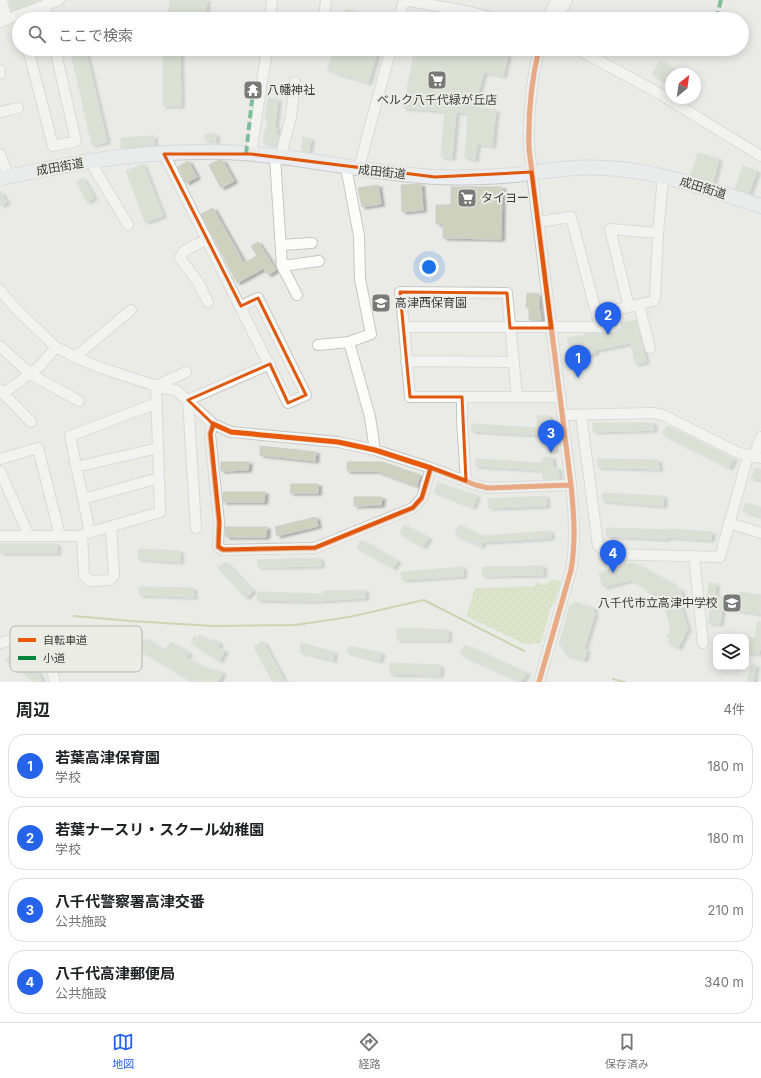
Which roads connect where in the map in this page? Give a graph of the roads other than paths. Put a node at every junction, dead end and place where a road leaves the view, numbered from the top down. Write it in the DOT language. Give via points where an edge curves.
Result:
graph roads {
  1 [pos="2,0"];
  2 [pos="59,0"];
  3 [pos="272,0"];
  4 [pos="326,0"];
  5 [pos="404,0"];
  6 [pos="557,0"];
  7 [pos="567,0"];
  8 [pos="45,5"];
  9 [pos="30,12"];
  10 [pos="46,12"];
  11 [pos="271,12"];
  12 [pos="325,12"];
  13 [pos="401,12"];
  14 [pos="470,12"];
  15 [pos="551,12"];
  16 [pos="560,12"];
  17 [pos="3,20"];
  18 [pos="30,56"];
  19 [pos="57,56"];
  20 [pos="265,56"];
  21 [pos="389,56"];
  22 [pos="537,56"];
  23 [pos="590,56"];
  24 [pos="0,70"];
  25 [pos="0,74"];
  26 [pos="295,82"];
  27 [pos="18,108"];
  28 [pos="0,112"];
  29 [pos="0,154"];
  30 [pos="164,154"];
  31 [pos="251,154"];
  32 [pos="761,156"];
  33 [pos="278,157"];
  34 [pos="90,161"];
  35 [pos="352,168"];
  36 [pos="532,172"];
  37 [pos="4,177"];
  38 [pos="663,177"];
  39 [pos="761,206"];
  40 [pos="538,222"];
  41 [pos="128,225"];
  42 [pos="658,233"];
  43 [pos="207,239"];
  44 [pos="312,243"];
  45 [pos="281,245"];
  46 [pos="319,262"];
  47 [pos="282,266"];
  48 [pos="0,290"];
  49 [pos="297,295"];
  50 [pos="208,302"];
  51 [pos="241,306"];
  52 [pos="634,306"];
  53 [pos="131,310"];
  54 [pos="404,327"];
  55 [pos="600,327"];
  56 [pos="510,328"];
  57 [pos="552,328"];
  58 [pos="348,342"];
  59 [pos="0,346"];
  60 [pos="318,346"];
  61 [pos="56,347"];
  62 [pos="650,348"];
  63 [pos="75,357"];
  64 [pos="406,361"];
  65 [pos="514,362"];
  66 [pos="270,364"];
  67 [pos="186,372"];
  68 [pos="30,374"];
  69 [pos="156,386"];
  70 [pos="2,392"];
  71 [pos="517,397"];
  72 [pos="561,397"];
  73 [pos="462,398"];
  74 [pos="188,400"];
  75 [pos="79,401"];
  76 [pos="157,403"];
  77 [pos="563,415"];
  78 [pos="582,415"];
  79 [pos="31,422"];
  80 [pos="213,424"];
  81 [pos="761,436"];
  82 [pos="158,448"];
  83 [pos="375,450"];
  84 [pos="754,457"];
  85 [pos="0,459"];
  86 [pos="76,467"];
  87 [pos="432,468"];
  88 [pos="0,471"];
  89 [pos="159,478"];
  90 [pos="466,481"];
  91 [pos="571,485"];
  92 [pos="83,499"];
  93 [pos="729,523"];
  94 [pos="111,527"];
  95 [pos="196,528"];
  96 [pos="86,534"];
  97 [pos="761,534"];
  98 [pos="0,536"];
  99 [pos="29,536"];
  100 [pos="60,536"];
  101 [pos="694,556"];
  102 [pos="10,641"];
  103 [pos="0,643"];
  104 [pos="703,643"];
  105 [pos="52,672"];
  106 [pos="55,682"];
  107 [pos="539,682"];
  1 -- 17 [label="street"];
  2 -- 8 [label="street"];
  3 -- 11 [label="street"];
  4 -- 12 [label="street"];
  5 -- 13 [label="street"];
  5 -- 14 [label="street"];
  6 -- 15 [label="street"];
  7 -- 16 [label="street"];
  8 -- 9 [label="street"];
  8 -- 10 [label="street"];
  18 -- 19 [label="street" via="52,146 76,141"];
  20 -- 31 [label="street"];
  21 -- 35 [label="street" via="366,141"];
  22 -- 36 [label="street" via="529,130"];
  23 -- 32 [label="street" via="655,91"];
  24 -- 25 [label="street"];
  26 -- 33 [label="street" via="291,117"];
  27 -- 28 [label="street"];
  29 -- 37 [label="street"];
  30 -- 31 [label="highway, 成田街道"];
  30 -- 34 [label="highway, 成田街道"];
  30 -- 43 [label="street"];
  31 -- 33 [label="highway, 成田街道"];
  33 -- 35 [label="highway, 成田街道"];
  33 -- 45 [label="street"];
  34 -- 37 [label="highway, 成田街道"];
  34 -- 41 [label="street"];
  35 -- 36 [label="highway, 成田街道" via="435,177 515,175"];
  35 -- 58 [label="street" via="359,236 360,279 371,334"];
  36 -- 38 [label="highway, 成田街道" via="581,167 637,171"];
  36 -- 40 [label="street"];
  38 -- 39 [label="highway, 成田街道"];
  38 -- 42 [label="street"];
  40 -- 55 [label="street" via="571,217"];
  40 -- 57 [label="street"];
  42 -- 52 [label="street" via="655,299 653,302"];
  42 -- 52 [label="street" via="610,229"];
  43 -- 50 [label="street" via="184,251 180,258 198,282"];
  43 -- 51 [label="street"];
  44 -- 45 [label="street"];
  45 -- 47 [label="street"];
  46 -- 47 [label="street"];
  47 -- 49 [label="street"];
  48 -- 61 [label="street"];
  51 -- 66 [label="street"];
  51 -- 66 [label="street" via="258,298 306,395 288,403"];
  52 -- 55 [label="street" via="614,310 616,325"];
  52 -- 62 [label="street"];
  53 -- 63 [label="street"];
  54 -- 56 [label="street"];
  54 -- 56 [label="street" via="400,292 507,293"];
  54 -- 64 [label="street"];
  55 -- 57 [label="street"];
  56 -- 57 [label="street"];
  56 -- 65 [label="street"];
  57 -- 72 [label="street"];
  58 -- 60 [label="street"];
  58 -- 83 [label="street" via="370,417"];
  59 -- 68 [label="street"];
  61 -- 63 [label="street"];
  61 -- 68 [label="street"];
  63 -- 69 [label="street"];
  64 -- 65 [label="street"];
  64 -- 73 [label="street" via="410,397"];
  65 -- 71 [label="street"];
  66 -- 74 [label="street"];
  67 -- 69 [label="street"];
  68 -- 70 [label="street"];
  68 -- 75 [label="street"];
  69 -- 74 [label="street" via="176,390"];
  69 -- 76 [label="street"];
  70 -- 79 [label="street"];
  71 -- 72 [label="street"];
  71 -- 73 [label="street"];
  72 -- 77 [label="street"];
  73 -- 90 [label="street"];
  74 -- 80 [label="street"];
  74 -- 95 [label="street"];
  76 -- 82 [label="street"];
  76 -- 86 [label="street" via="70,436"];
  77 -- 78 [label="street"];
  77 -- 91 [label="street"];
  78 -- 84 [label="street" via="663,415 739,453"];
  78 -- 101 [label="street" via="598,545 607,554"];
  80 -- 83 [label="street" via="231,432 338,442"];
  80 -- 87 [label="street" via="210,434 219,522 218,547 223,550 315,548 413,508 422,498"];
  81 -- 84 [label="street"];
  82 -- 86 [label="street"];
  82 -- 89 [label="street"];
  83 -- 87 [label="street"];
  84 -- 93 [label="street"];
  85 -- 100 [label="street" via="38,448"];
  86 -- 92 [label="street"];
  87 -- 90 [label="street"];
  88 -- 99 [label="street"];
  89 -- 92 [label="street"];
  89 -- 94 [label="street" via="160,512"];
  90 -- 91 [label="street" via="488,488"];
  91 -- 107 [label="street" via="575,544 573,560"];
  92 -- 96 [label="street"];
  93 -- 97 [label="street"];
  93 -- 101 [label="street" via="720,557"];
  94 -- 96 [label="street"];
  94 -- 96 [label="street" via="114,575 110,580 89,581 84,575"];
  96 -- 100 [label="street"];
  98 -- 99 [label="street"];
  99 -- 100 [label="street"];
  101 -- 104 [label="street"];
  102 -- 103 [label="street"];
  105 -- 106 [label="street"];
}
